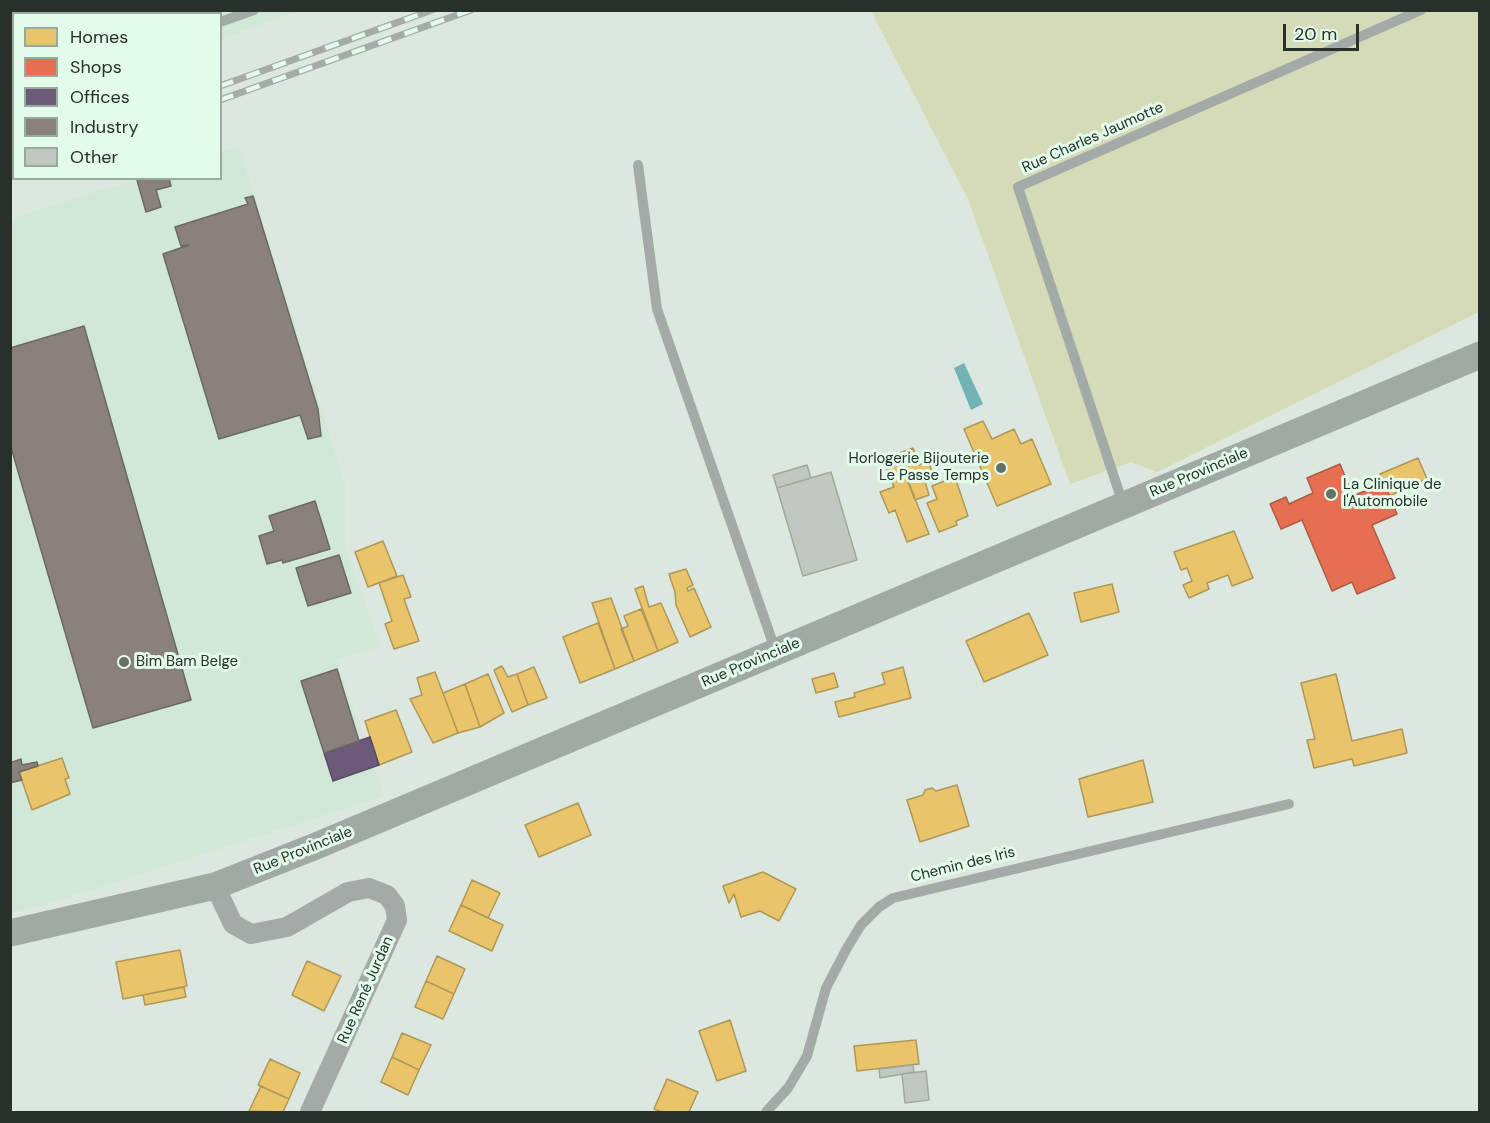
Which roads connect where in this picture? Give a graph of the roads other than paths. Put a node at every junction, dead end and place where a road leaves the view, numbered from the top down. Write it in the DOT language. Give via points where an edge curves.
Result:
graph roads {
  1 [pos="254,10"];
  2 [pos="1421,10"];
  3 [pos="222,21"];
  4 [pos="638,165"];
  5 [pos="1479,355"];
  6 [pos="1123,505"];
  7 [pos="776,652"];
  8 [pos="1289,804"];
  9 [pos="215,886"];
  10 [pos="10,933"];
  11 [pos="310,1113"];
  12 [pos="766,1113"];
  1 -- 3 [label="lane"];
  2 -- 6 [label="lane, Rue Charles Jaumotte" via="1018,187"];
  4 -- 7 [label="lane" via="657,309"];
  5 -- 6 [label="main road, Rue Provinciale"];
  6 -- 7 [label="main road, Rue Provinciale"];
  7 -- 9 [label="main road, Rue Provinciale" via="338,838"];
  8 -- 12 [label="lane, Chemin des Iris" via="892,898 861,925 836,965 807,1056 788,1088"];
  9 -- 10 [label="main road, Rue Provinciale"];
  9 -- 11 [label="street, Rue René Jurdan" via="233,924 251,934 287,927 348,892 369,888 387,895 395,906 397,920"];
}
